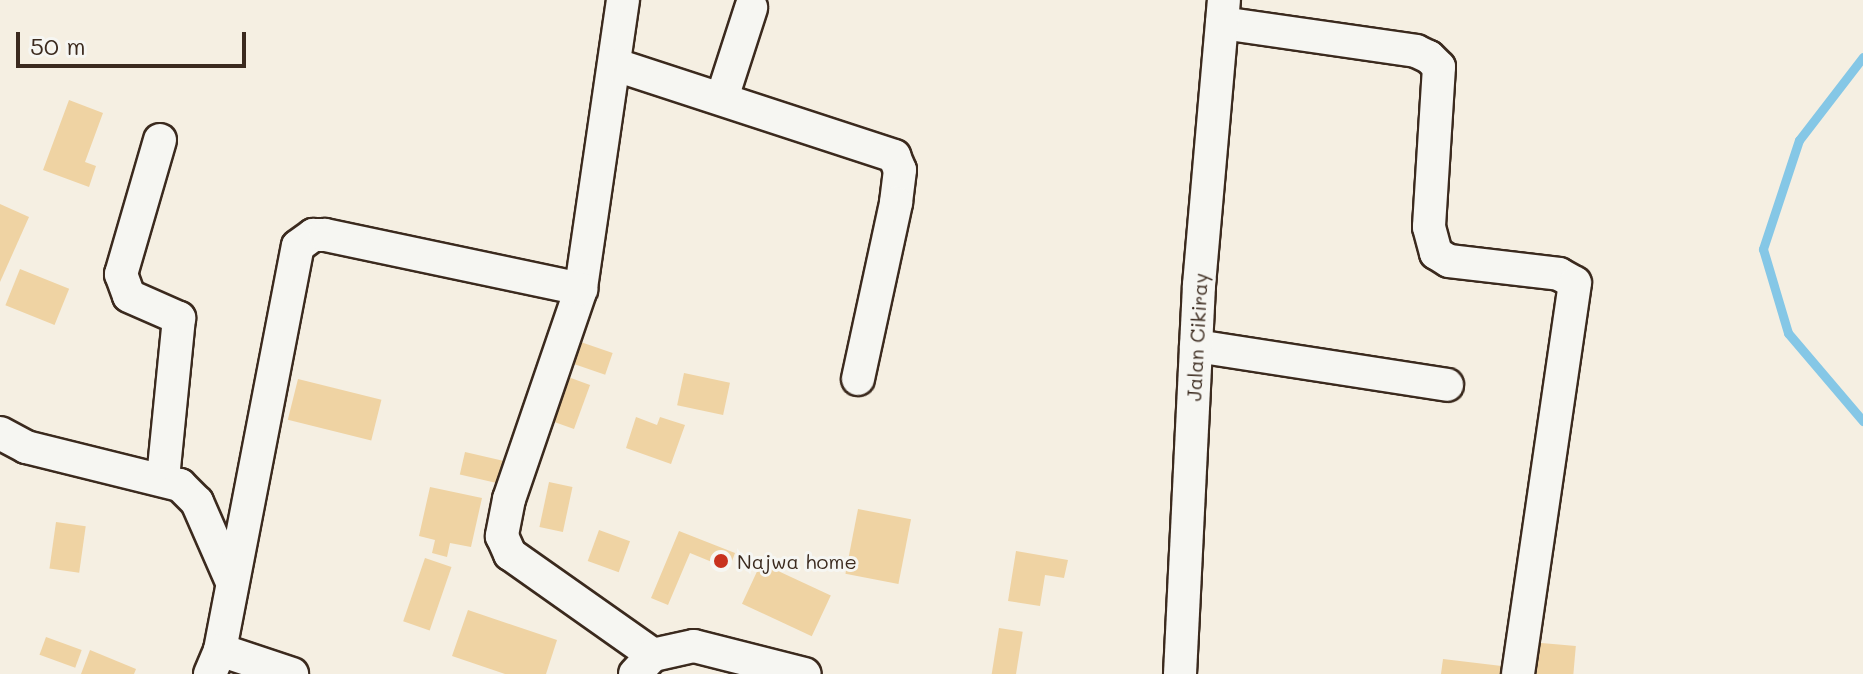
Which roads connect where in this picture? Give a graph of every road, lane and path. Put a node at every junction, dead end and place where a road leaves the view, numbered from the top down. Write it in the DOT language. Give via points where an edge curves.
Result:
graph roads {
  1 [pos="623,0"];
  2 [pos="751,8"];
  3 [pos="1223,12"];
  4 [pos="616,65"];
  5 [pos="722,98"];
  6 [pos="160,140"];
  7 [pos="581,289"];
  8 [pos="1196,346"];
  9 [pos="858,379"];
  10 [pos="1447,385"];
  11 [pos="0,433"];
  12 [pos="163,477"];
  13 [pos="231,580"];
  14 [pos="215,662"];
  15 [pos="644,665"];
  16 [pos="292,674"];
  17 [pos="805,674"];
  18 [pos="1180,674"];
  19 [pos="1518,674"];
  1 -- 4 [label="street"];
  2 -- 5 [label="street"];
  3 -- 8 [label="street, Jalan Cikiray"];
  3 -- 19 [label="street" via="1429,57 1439,67 1429,227 1436,253 1449,261 1559,274 1575,283"];
  4 -- 5 [label="street"];
  4 -- 7 [label="street"];
  5 -- 9 [label="street" via="888,152 899,163 896,203"];
  6 -- 12 [label="street" via="121,274 129,296 179,318"];
  7 -- 13 [label="street" via="325,235 304,240 298,246"];
  7 -- 15 [label="street" via="509,499 502,536 510,554"];
  8 -- 10 [label="street"];
  8 -- 18 [label="street, Jalan Cikiray"];
  11 -- 12 [label="street" via="38,451"];
  12 -- 13 [label="street" via="197,502"];
  13 -- 14 [label="street"];
  14 -- 16 [label="street"];
  15 -- 17 [label="street" via="694,646"];
}
